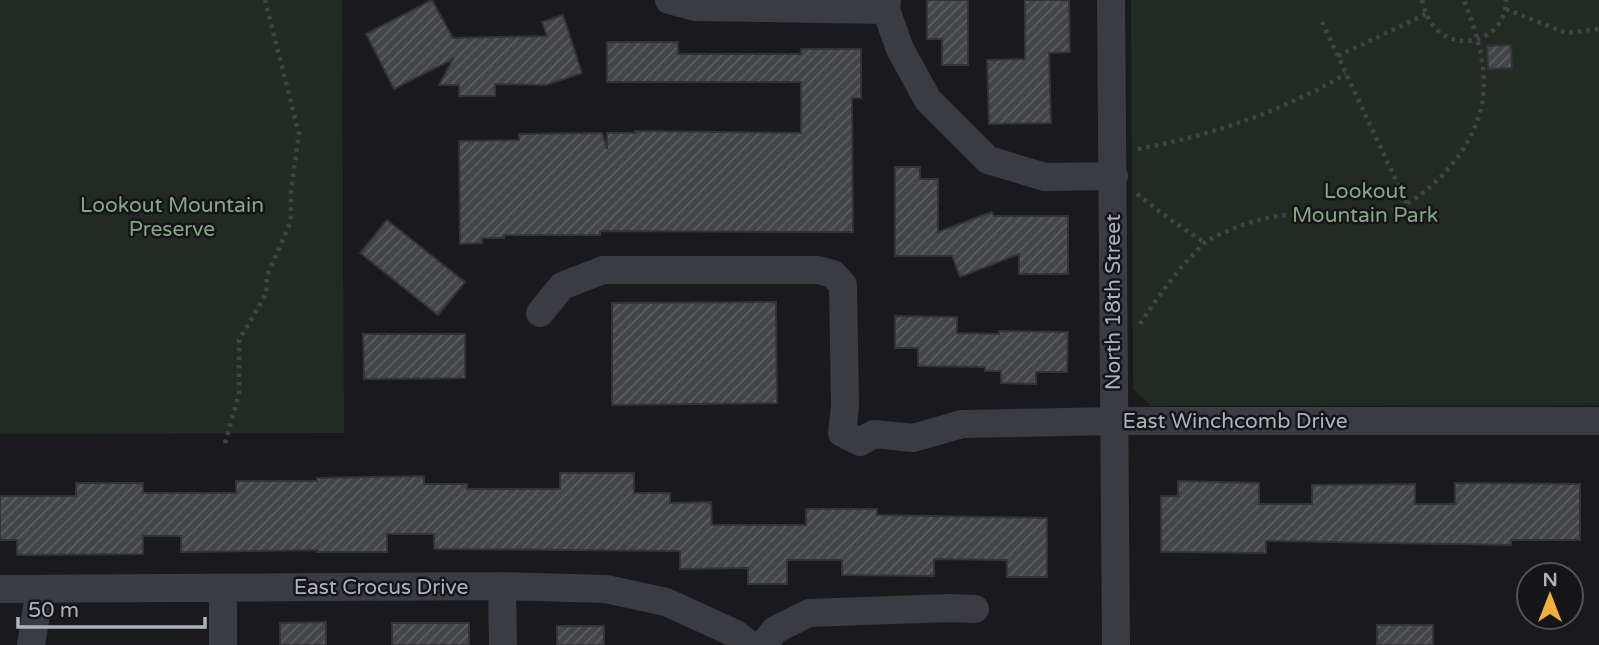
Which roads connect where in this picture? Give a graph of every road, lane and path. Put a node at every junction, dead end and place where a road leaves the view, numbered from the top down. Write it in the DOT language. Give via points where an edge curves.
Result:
graph roads {
  1 [pos="265,0"];
  2 [pos="669,0"];
  3 [pos="1111,0"];
  4 [pos="1422,0"];
  5 [pos="1464,0"];
  6 [pos="1506,0"];
  7 [pos="887,5"];
  8 [pos="1506,9"];
  9 [pos="1426,14"];
  10 [pos="1322,22"];
  11 [pos="1599,29"];
  12 [pos="1479,39"];
  13 [pos="1338,56"];
  14 [pos="1346,74"];
  15 [pos="1137,149"];
  16 [pos="1114,176"];
  17 [pos="1137,194"];
  18 [pos="1407,204"];
  19 [pos="1205,243"];
  20 [pos="540,313"];
  21 [pos="1139,325"];
  22 [pos="1113,421"];
  23 [pos="1599,421"];
  24 [pos="225,443"];
  25 [pos="502,586"];
  26 [pos="223,588"];
  27 [pos="0,589"];
  28 [pos="40,590"];
  29 [pos="975,610"];
  30 [pos="31,645"];
  31 [pos="223,645"];
  32 [pos="503,645"];
  33 [pos="750,645"];
  34 [pos="763,645"];
  35 [pos="1116,645"];
  1 -- 24 [label="path" via="299,134 291,221 267,276 267,294 239,340 239,394"];
  2 -- 7 [label="street" via="695,7"];
  3 -- 16 [label="street, North 18th Street"];
  4 -- 9 [label="path"];
  5 -- 12 [label="path"];
  6 -- 8 [label="path"];
  7 -- 16 [label="street" via="900,49 928,100 988,160 1045,177"];
  8 -- 11 [label="path" via="1566,33"];
  8 -- 12 [label="path" via="1496,28"];
  9 -- 12 [label="path" via="1441,35 1459,41"];
  9 -- 13 [label="path"];
  10 -- 13 [label="path"];
  12 -- 18 [label="path" via="1483,99 1475,126 1456,160"];
  13 -- 14 [label="path"];
  14 -- 15 [label="path" via="1258,117"];
  14 -- 18 [label="path"];
  16 -- 22 [label="street, North 18th Street"];
  17 -- 19 [label="path"];
  18 -- 19 [label="path" via="1378,215 1287,215 1250,222"];
  19 -- 21 [label="path" via="1166,285"];
  20 -- 22 [label="street, East Winchcomb Drive" via="562,286 603,270 818,270 833,274 843,285 842,433 860,442 874,434 913,438 962,424"];
  22 -- 23 [label="street, East Winchcomb Drive"];
  22 -- 35 [label="street, North 18th Street"];
  25 -- 26 [label="street, East Crocus Drive"];
  25 -- 32 [label="street"];
  25 -- 33 [label="street, East Crocus Drive" via="606,589 666,602"];
  26 -- 28 [label="street, East Crocus Drive"];
  26 -- 31 [label="street"];
  27 -- 28 [label="street, East Crocus Drive"];
  28 -- 30 [label="street"];
  29 -- 34 [label="street" via="809,613 775,629"];
}
